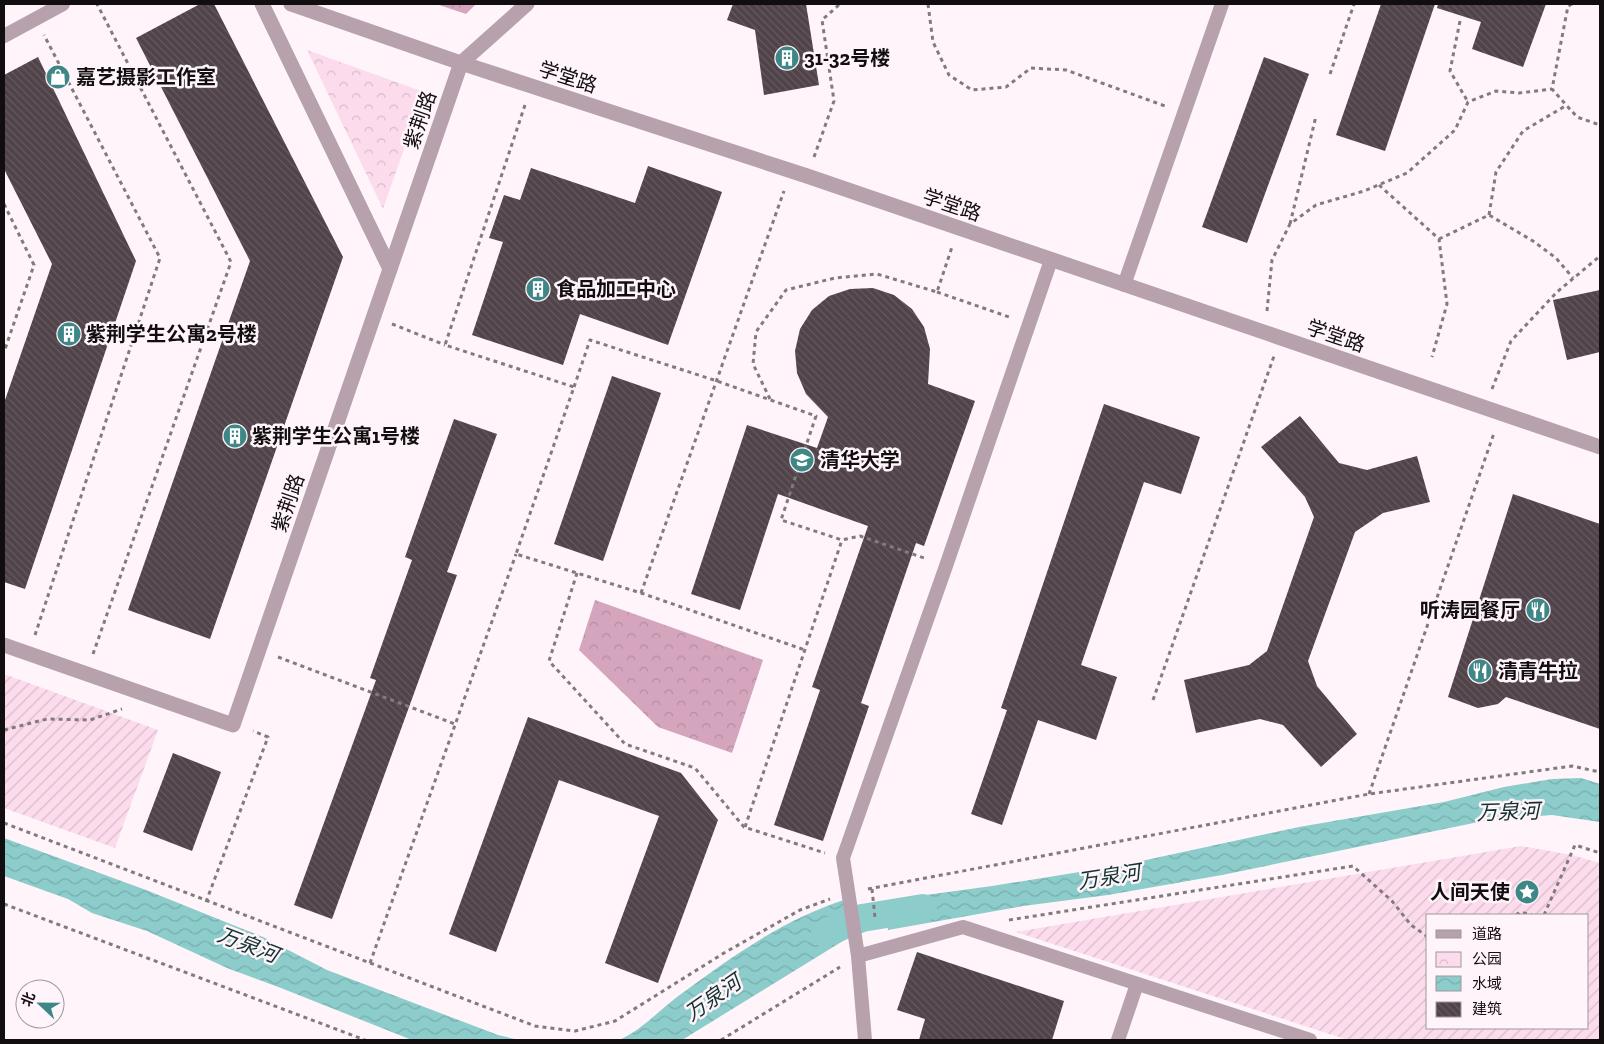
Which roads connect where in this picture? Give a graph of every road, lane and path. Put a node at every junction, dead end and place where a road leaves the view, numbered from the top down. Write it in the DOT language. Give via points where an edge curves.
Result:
graph roads {
  1 [pos="63,4"];
  2 [pos="97,4"];
  3 [pos="262,4"];
  4 [pos="291,4"];
  5 [pos="526,4"];
  6 [pos="840,4"];
  7 [pos="928,4"];
  8 [pos="1222,4"];
  9 [pos="1354,4"];
  10 [pos="1572,4"];
  11 [pos="35,19"];
  12 [pos="1460,21"];
  13 [pos="4,36"];
  14 [pos="461,62"];
  15 [pos="1330,74"];
  16 [pos="532,86"];
  17 [pos="1552,89"];
  18 [pos="1468,102"];
  19 [pos="1567,105"];
  20 [pos="1184,113"];
  21 [pos="1316,116"];
  22 [pos="1600,125"];
  23 [pos="791,171"];
  24 [pos="807,176"];
  25 [pos="1379,185"];
  26 [pos="4,204"];
  27 [pos="1489,215"];
  28 [pos="1290,224"];
  29 [pos="958,228"];
  30 [pos="1439,239"];
  31 [pos="1600,256"];
  32 [pos="1051,260"];
  33 [pos="390,269"];
  34 [pos="1573,278"];
  35 [pos="1124,285"];
  36 [pos="936,292"];
  37 [pos="374,317"];
  38 [pos="1029,324"];
  39 [pos="1265,334"];
  40 [pos="1280,338"];
  41 [pos="445,345"];
  42 [pos="4,352"];
  43 [pos="1432,357"];
  44 [pos="717,381"];
  45 [pos="574,387"];
  46 [pos="771,400"];
  47 [pos="1484,408"];
  48 [pos="1500,413"];
  49 [pos="1600,447"];
  50 [pos="842,540"];
  51 [pos="516,554"];
  52 [pos="946,566"];
  53 [pos="577,573"];
  54 [pos="641,594"];
  55 [pos="4,646"];
  56 [pos="259,650"];
  57 [pos="805,650"];
  58 [pos="28,654"];
  59 [pos="86,674"];
  60 [pos="155,697"];
  61 [pos="1153,700"];
  62 [pos="233,724"];
  63 [pos="455,724"];
  64 [pos="4,730"];
  65 [pos="1600,772"];
  66 [pos="1370,794"];
  67 [pos="4,823"];
  68 [pos="744,827"];
  69 [pos="1600,853"];
  70 [pos="843,858"];
  71 [pos="850,893"];
  72 [pos="206,902"];
  73 [pos="4,904"];
  74 [pos="1544,914"];
  75 [pos="1002,921"];
  76 [pos="1426,935"];
  77 [pos="858,956"];
  78 [pos="370,963"];
  79 [pos="1137,984"];
  80 [pos="365,1040"];
  81 [pos="721,1040"];
  82 [pos="864,1040"];
  83 [pos="1118,1040"];
  84 [pos="1310,1040"];
  1 -- 11 [label="lane"];
  2 -- 59 [label="path" via="231,262"];
  3 -- 33 [label="street"];
  4 -- 14 [label="street, 学堂路"];
  5 -- 14 [label="street, 紫荆路"];
  6 -- 24 [label="path" via="822,20 834,101"];
  7 -- 20 [label="path" via="932,42 948,74 972,90 1006,87 1031,68 1066,70"];
  8 -- 20 [label="lane"];
  9 -- 15 [label="path"];
  10 -- 17 [label="path" via="1568,6"];
  11 -- 13 [label="lane"];
  11 -- 58 [label="path" via="160,258"];
  12 -- 18 [label="path" via="1450,71"];
  14 -- 16 [label="street, 学堂路"];
  14 -- 33 [label="street, 紫荆路"];
  16 -- 23 [label="street, 学堂路"];
  16 -- 41 [label="path"];
  17 -- 18 [label="path" via="1519,93 1496,91"];
  17 -- 19 [label="path"];
  18 -- 25 [label="path" via="1455,130 1406,173"];
  19 -- 22 [label="path" via="1577,117"];
  19 -- 27 [label="path" via="1523,131 1496,172"];
  20 -- 35 [label="lane"];
  21 -- 28 [label="path"];
  23 -- 24 [label="street, 学堂路"];
  23 -- 44 [label="path"];
  24 -- 29 [label="street, 学堂路"];
  25 -- 28 [label="path" via="1316,205"];
  25 -- 30 [label="path"];
  26 -- 42 [label="path" via="34,265"];
  27 -- 30 [label="path"];
  27 -- 34 [label="path" via="1556,258"];
  28 -- 39 [label="path" via="1272,260"];
  29 -- 32 [label="street, 学堂路"];
  29 -- 36 [label="path"];
  30 -- 43 [label="path" via="1447,304"];
  31 -- 34 [label="path"];
  32 -- 35 [label="street, 学堂路"];
  32 -- 38 [label="lane"];
  33 -- 37 [label="street, 紫荆路"];
  34 -- 47 [label="path" via="1511,341"];
  35 -- 39 [label="street, 学堂路"];
  36 -- 38 [label="path"];
  36 -- 46 [label="path" via="878,274 835,278 786,290 756,332 753,364"];
  37 -- 41 [label="path"];
  37 -- 56 [label="street, 紫荆路"];
  38 -- 52 [label="lane"];
  39 -- 40 [label="street, 学堂路"];
  40 -- 47 [label="street, 学堂路"];
  40 -- 61 [label="path"];
  41 -- 45 [label="path"];
  44 -- 45 [label="path" via="590,340"];
  44 -- 46 [label="path"];
  44 -- 54 [label="path"];
  45 -- 51 [label="path"];
  46 -- 50 [label="path" via="816,416 781,520"];
  47 -- 48 [label="street, 学堂路"];
  48 -- 49 [label="street, 学堂路"];
  48 -- 66 [label="path"];
  50 -- 52 [label="path" via="860,536"];
  50 -- 57 [label="path"];
  51 -- 53 [label="path"];
  51 -- 63 [label="path"];
  52 -- 70 [label="lane"];
  53 -- 54 [label="path"];
  53 -- 68 [label="path" via="549,661 625,744 695,768"];
  54 -- 57 [label="path"];
  55 -- 58 [label="street"];
  56 -- 62 [label="street, 紫荆路"];
  56 -- 63 [label="path"];
  57 -- 68 [label="path"];
  58 -- 59 [label="street"];
  59 -- 60 [label="street"];
  60 -- 62 [label="street"];
  60 -- 64 [label="path" via="90,720 47,719"];
  62 -- 72 [label="path" via="268,737"];
  63 -- 78 [label="path"];
  65 -- 66 [label="path" via="1572,766"];
  66 -- 71 [label="path"];
  67 -- 72 [label="path"];
  68 -- 70 [label="path"];
  69 -- 74 [label="path" via="1575,845"];
  70 -- 71 [label="lane"];
  71 -- 77 [label="lane"];
  71 -- 78 [label="path" via="800,910 615,1021 575,1031 535,1026"];
  72 -- 78 [label="path"];
  73 -- 80 [label="path"];
  75 -- 76 [label="path" via="1353,866 1392,901 1411,925"];
  77 -- 79 [label="lane" via="963,928"];
  77 -- 81 [label="path"];
  77 -- 82 [label="lane"];
  79 -- 83 [label="lane"];
  79 -- 84 [label="lane"];
}
